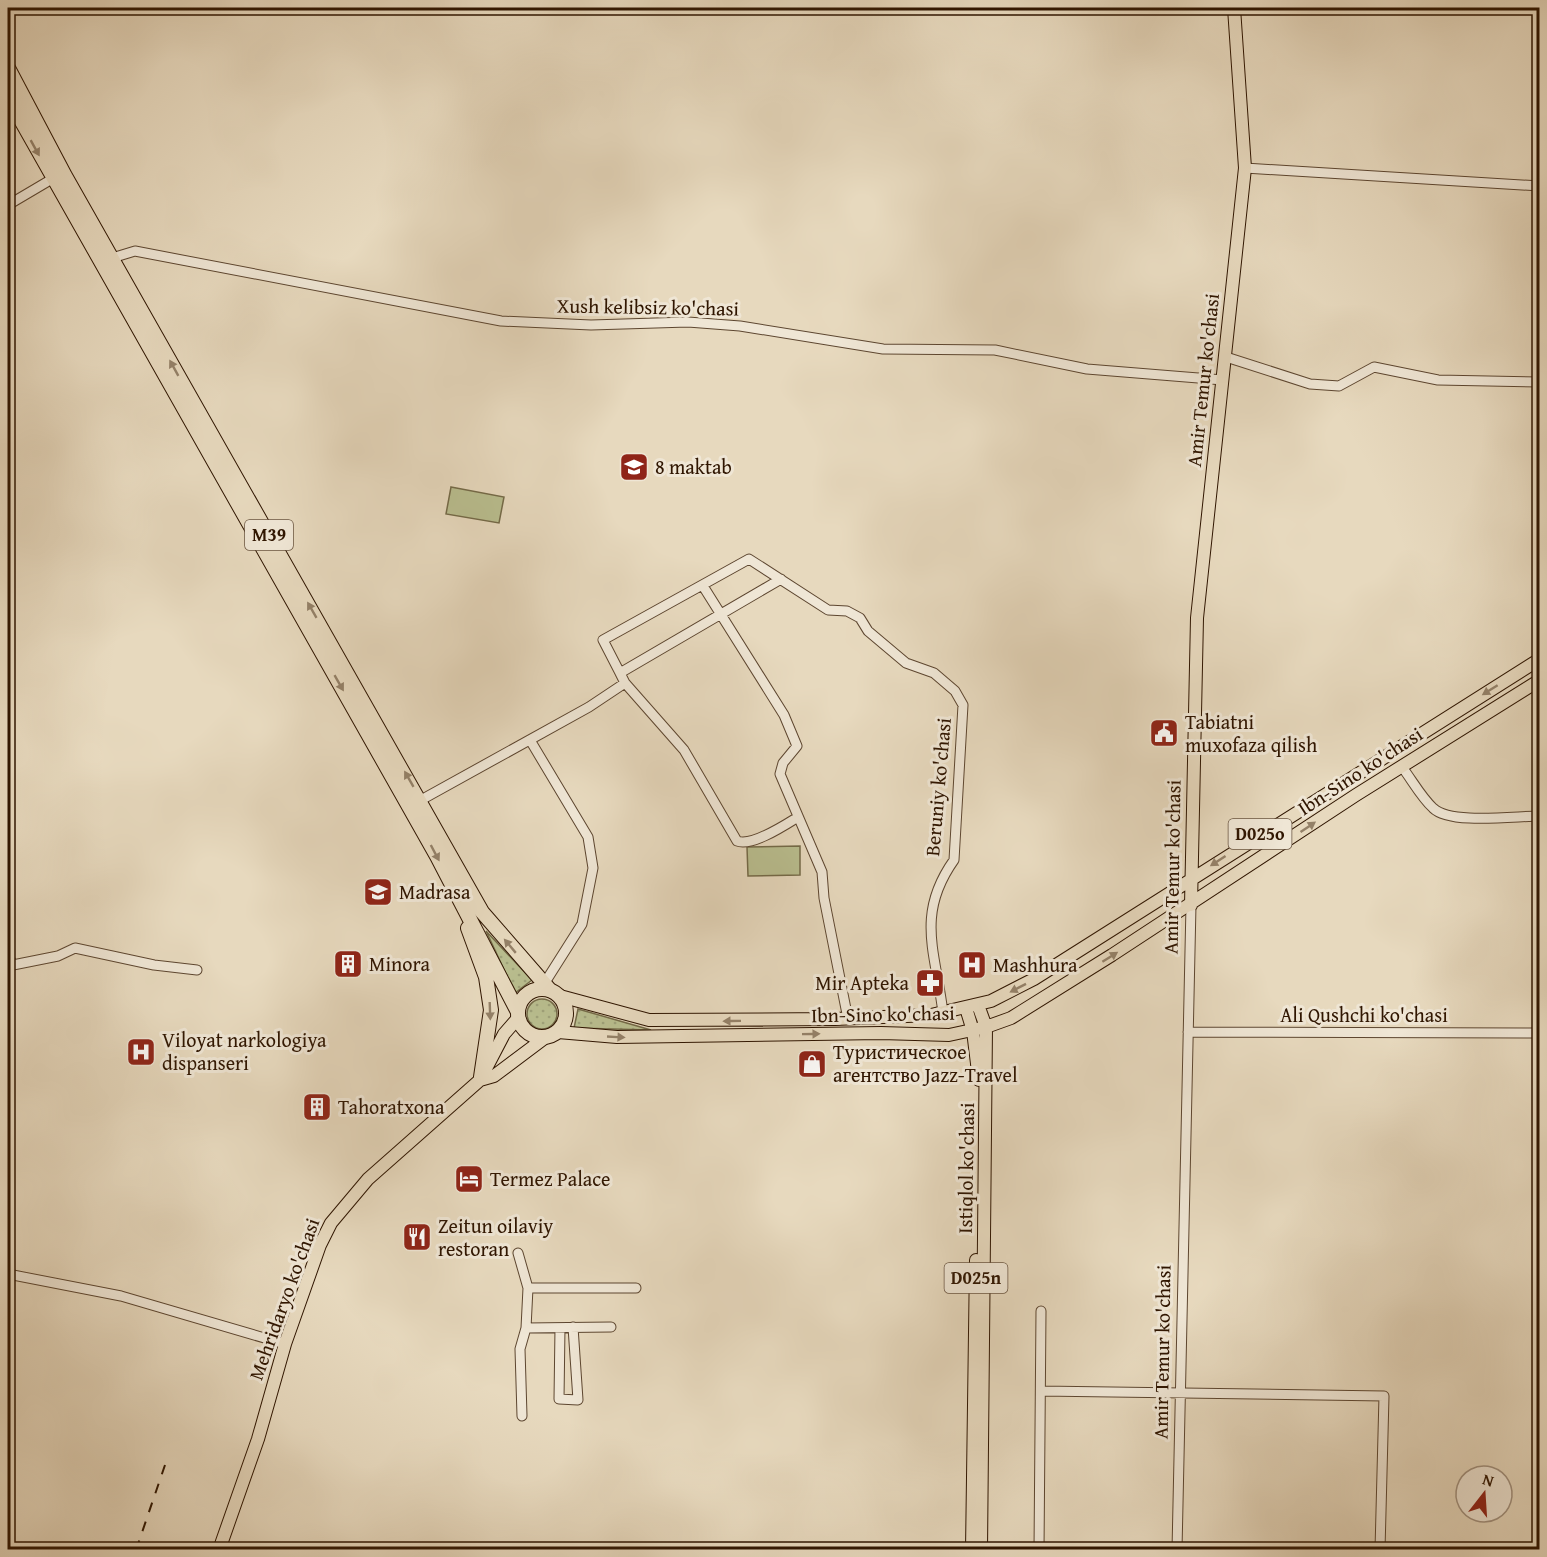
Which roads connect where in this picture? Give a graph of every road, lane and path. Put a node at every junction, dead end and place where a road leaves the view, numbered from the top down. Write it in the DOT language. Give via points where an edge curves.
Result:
graph roads {
  1 [pos="1234,8"];
  2 [pos="8,68"];
  3 [pos="8,97"];
  4 [pos="1245,168"];
  5 [pos="52,179"];
  6 [pos="1539,186"];
  7 [pos="8,205"];
  8 [pos="112,258"];
  9 [pos="1226,357"];
  10 [pos="1222,380"];
  11 [pos="1539,382"];
  12 [pos="781,579"];
  13 [pos="703,586"];
  14 [pos="721,615"];
  15 [pos="1539,659"];
  16 [pos="620,673"];
  17 [pos="1539,680"];
  18 [pos="625,682"];
  19 [pos="530,740"];
  20 [pos="1402,766"];
  21 [pos="421,801"];
  22 [pos="1539,816"];
  23 [pos="798,817"];
  24 [pos="1191,878"];
  25 [pos="1191,905"];
  26 [pos="465,914"];
  27 [pos="8,956"];
  28 [pos="197,970"];
  29 [pos="551,990"];
  30 [pos="972,1006"];
  31 [pos="943,1013"];
  32 [pos="518,1014"];
  33 [pos="848,1019"];
  34 [pos="986,1027"];
  35 [pos="973,1031"];
  36 [pos="1188,1032"];
  37 [pos="1539,1033"];
  38 [pos="552,1034"];
  39 [pos="480,1079"];
  40 [pos="518,1253"];
  41 [pos="8,1274"];
  42 [pos="528,1288"];
  43 [pos="636,1288"];
  44 [pos="1041,1311"];
  45 [pos="573,1327"];
  46 [pos="611,1327"];
  47 [pos="526,1328"];
  48 [pos="560,1328"];
  49 [pos="285,1344"];
  50 [pos="1041,1391"];
  51 [pos="1180,1393"];
  52 [pos="522,1416"];
  53 [pos="219,1550"];
  54 [pos="972,1550"];
  55 [pos="981,1550"];
  56 [pos="1039,1550"];
  57 [pos="1177,1550"];
  58 [pos="1380,1550"];
  1 -- 4 [label="main road, Amir Temur ko'chasi"];
  2 -- 8 [label="highway, M39"];
  3 -- 5 [label="highway, M39, one-way"];
  4 -- 6 [label="street"];
  4 -- 9 [label="main road, Amir Temur ko'chasi"];
  5 -- 7 [label="street"];
  5 -- 26 [label="highway, M39, one-way" via="415,817"];
  8 -- 10 [label="street, Xush kelibsiz ko'chasi" via="135,251 501,321 740,326 883,349 995,350 1087,369"];
  21 -- 8 [label="highway, M39, one-way"];
  9 -- 10 [label="main road, Amir Temur ko'chasi"];
  9 -- 11 [label="street" via="1310,384 1339,386 1374,367 1438,380"];
  10 -- 24 [label="main road, Amir Temur ko'chasi" via="1197,618"];
  12 -- 13 [label="street, Beruniy ko'chasi" via="749,559"];
  12 -- 14 [label="street"];
  12 -- 31 [label="street, Beruniy ko'chasi" via="828,610 847,611 860,618 868,631 906,663 934,673 955,691 963,705 954,861 940,879 930,909 930,938"];
  13 -- 14 [label="street"];
  13 -- 16 [label="street, Beruniy ko'chasi" via="603,640"];
  14 -- 16 [label="street"];
  14 -- 23 [label="street" via="784,715 797,746 783,763 780,774"];
  15 -- 24 [label="main road, Ibn-Sino ko'chasi / D025o, one-way"];
  16 -- 18 [label="street"];
  17 -- 20 [label="main road, Ibn-Sino ko'chasi / D025o"];
  18 -- 19 [label="street"];
  18 -- 23 [label="street" via="684,750 737,841 771,834"];
  19 -- 21 [label="street"];
  19 -- 29 [label="street" via="588,837 593,868 582,924"];
  20 -- 22 [label="street" via="1432,808 1440,813 1456,818"];
  25 -- 20 [label="main road, Ibn-Sino ko'chasi / D025o, one-way"];
  29 -- 21 [label="highway, M39, one-way" via="482,912"];
  23 -- 33 [label="street" via="822,872"];
  24 -- 25 [label="main road, Amir Temur ko'chasi"];
  24 -- 30 [label="main road, Ibn-Sino ko'chasi / D025o, one-way" via="1034,979"];
  34 -- 25 [label="main road, Ibn-Sino ko'chasi / D025o, one-way" via="1011,1018"];
  25 -- 36 [label="street, Amir Temur ko'chasi"];
  26 -- 32 [label="highway, M39"];
  26 -- 39 [label="highway, one-way" via="468,933 486,977 491,1010"];
  27 -- 28 [label="street" via="13,964 58,956 75,948"];
  29 -- 32 [label="highway" via="538,988 528,992 521,1000"];
  33 -- 29 [label="main road, Ibn-Sino ko'chasi, one-way" via="649,1020"];
  29 -- 38 [label="highway" via="566,1015 564,1024"];
  30 -- 31 [label="main road, Ibn-Sino ko'chasi"];
  30 -- 34 [label="main road, Istiqlol ko'chasi / D025n"];
  30 -- 35 [label="main road, Istiqlol ko'chasi / D025n"];
  31 -- 33 [label="main road, Ibn-Sino ko'chasi"];
  32 -- 38 [label="highway" via="528,1033"];
  32 -- 39 [label="main road"];
  34 -- 35 [label="main road, Ibn-Sino ko'chasi"];
  34 -- 55 [label="main road, Istiqlol ko'chasi / D025n"];
  38 -- 35 [label="main road, Ibn-Sino ko'chasi, one-way" via="617,1038 949,1035"];
  35 -- 54 [label="main road, Istiqlol ko'chasi / D025n" via="979,1068"];
  36 -- 37 [label="street, Ali Qushchi ko'chasi"];
  36 -- 51 [label="street, Amir Temur ko'chasi"];
  38 -- 39 [label="main road" via="494,1076"];
  39 -- 49 [label="main road, Мehridaryo ko'chasi" via="394,1153 337,1213 320,1245"];
  40 -- 42 [label="street"];
  41 -- 49 [label="street" via="121,1296"];
  42 -- 43 [label="street"];
  42 -- 47 [label="street"];
  44 -- 50 [label="street"];
  45 -- 46 [label="street"];
  45 -- 48 [label="street"];
  45 -- 48 [label="street" via="578,1400 559,1399"];
  47 -- 48 [label="street"];
  47 -- 52 [label="street" via="520,1349"];
  49 -- 53 [label="main road, Мehridaryo ko'chasi"];
  50 -- 51 [label="street"];
  50 -- 56 [label="street"];
  51 -- 57 [label="street, Amir Temur ko'chasi"];
  51 -- 58 [label="street" via="1384,1396"];
}
